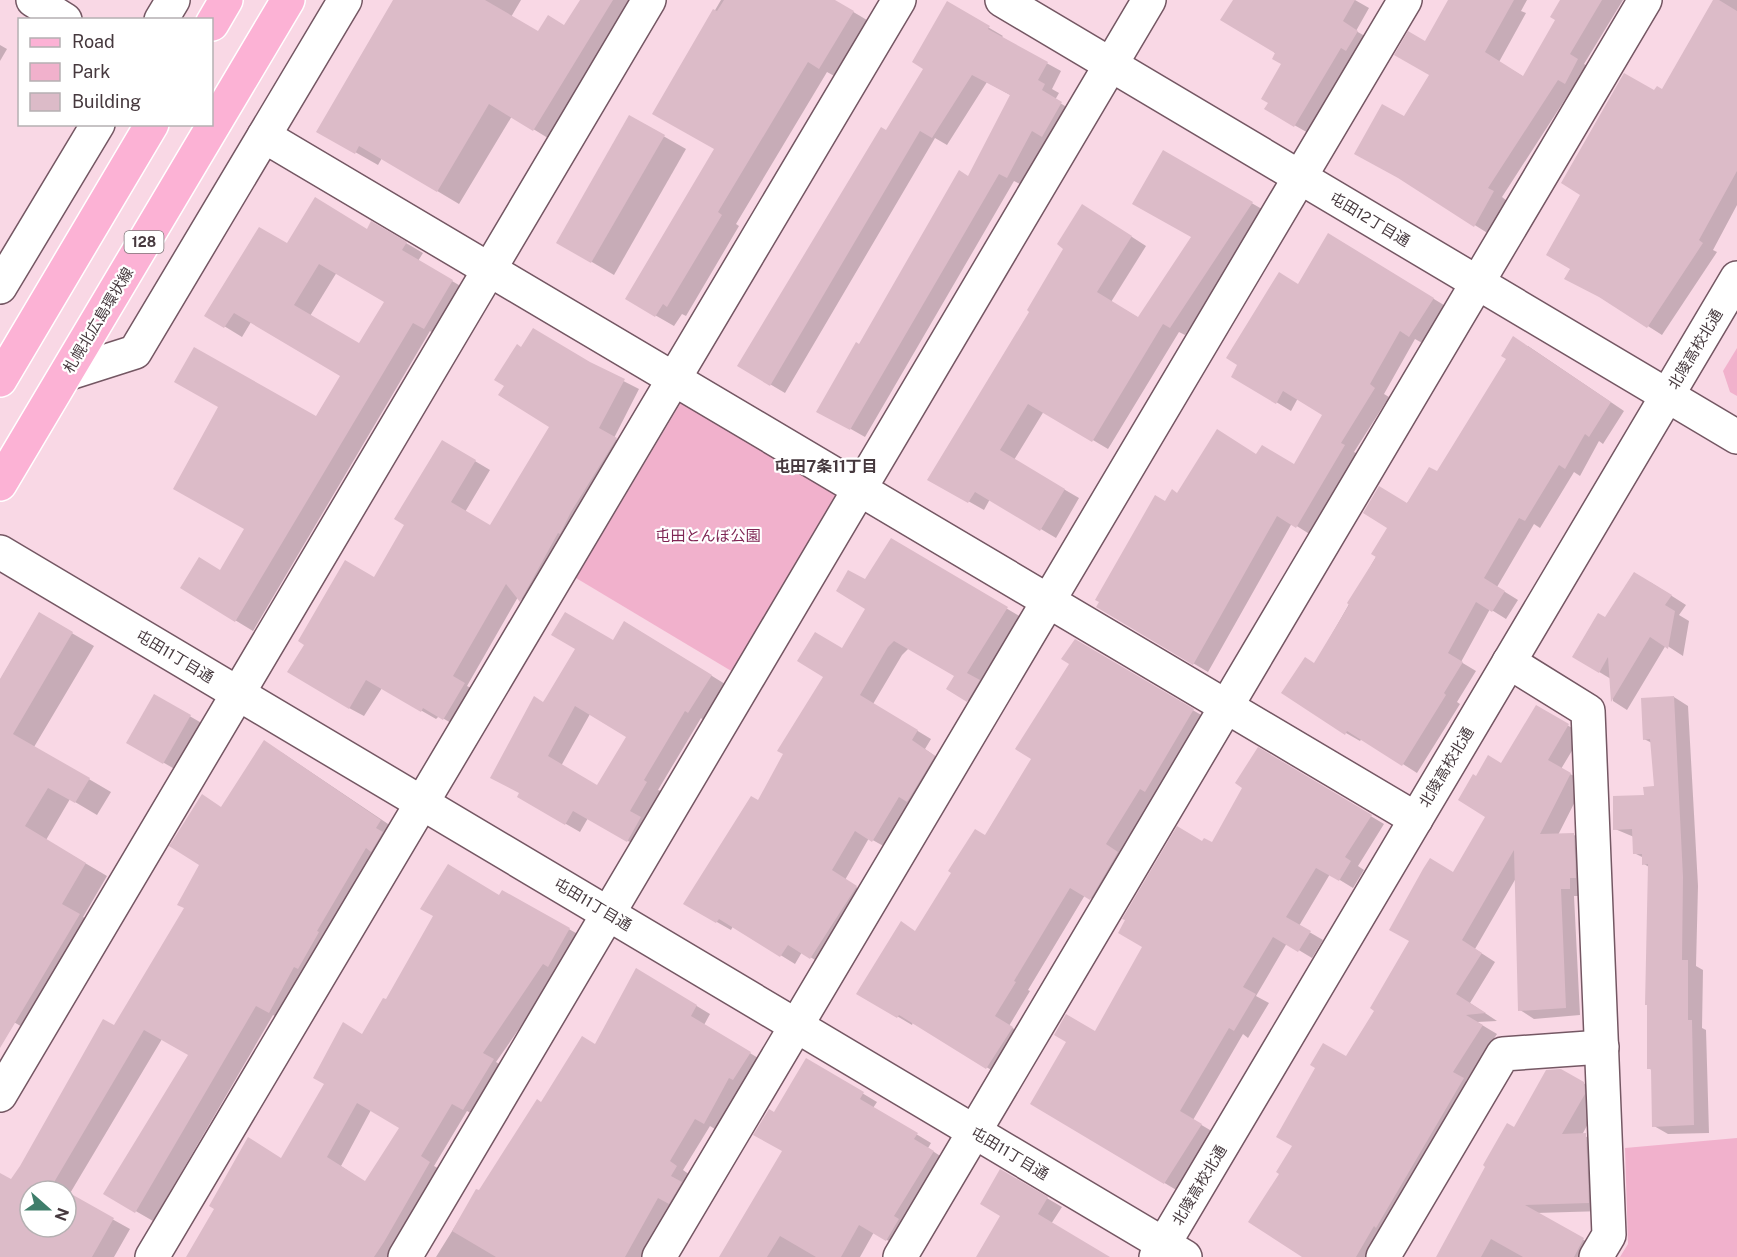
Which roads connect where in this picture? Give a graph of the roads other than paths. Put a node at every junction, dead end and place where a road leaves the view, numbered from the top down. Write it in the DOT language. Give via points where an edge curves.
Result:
graph roads {
  1 [pos="33,0"];
  2 [pos="173,0"];
  3 [pos="226,0"];
  4 [pos="288,0"];
  5 [pos="345,0"];
  6 [pos="649,0"];
  7 [pos="899,0"];
  8 [pos="1002,0"];
  9 [pos="1149,0"];
  10 [pos="1405,0"];
  11 [pos="1645,0"];
  12 [pos="62,18"];
  13 [pos="162,18"];
  14 [pos="213,22"];
  15 [pos="1111,64"];
  16 [pos="97,126"];
  17 [pos="151,126"];
  18 [pos="264,136"];
  19 [pos="1300,177"];
  20 [pos="489,270"];
  21 [pos="1737,278"];
  22 [pos="1478,283"];
  23 [pos="0,287"];
  24 [pos="66,374"];
  25 [pos="675,378"];
  26 [pos="0,380"];
  27 [pos="1667,396"];
  28 [pos="1737,437"];
  29 [pos="0,484"];
  30 [pos="860,489"];
  31 [pos="0,552"];
  32 [pos="1049,600"];
  33 [pos="1509,662"];
  34 [pos="238,693"];
  35 [pos="1226,707"];
  36 [pos="422,803"];
  37 [pos="1416,819"];
  38 [pos="608,913"];
  39 [pos="796,1025"];
  40 [pos="1602,1047"];
  41 [pos="0,1095"];
  42 [pos="975,1131"];
  43 [pos="1168,1253"];
  44 [pos="153,1257"];
  45 [pos="405,1257"];
  46 [pos="659,1257"];
  47 [pos="900,1257"];
  48 [pos="1383,1257"];
  49 [pos="1596,1257"];
  1 -- 12 [label="street"];
  2 -- 13 [label="street"];
  3 -- 14 [label="main road"];
  4 -- 24 [label="main road, 札幌北広島環状線 / 128"];
  5 -- 18 [label="street"];
  6 -- 20 [label="street"];
  7 -- 25 [label="street"];
  8 -- 15 [label="street, 屯田12丁目通"];
  9 -- 15 [label="street"];
  10 -- 19 [label="street"];
  11 -- 22 [label="street"];
  15 -- 19 [label="street, 屯田12丁目通"];
  15 -- 30 [label="street"];
  16 -- 23 [label="street"];
  17 -- 26 [label="main road"];
  18 -- 20 [label="street"];
  18 -- 24 [label="street" via="135,352"];
  19 -- 22 [label="street, 屯田12丁目通"];
  19 -- 32 [label="street"];
  20 -- 25 [label="street"];
  20 -- 34 [label="street"];
  21 -- 27 [label="street, 北陵高校北通"];
  22 -- 27 [label="street, 屯田12丁目通"];
  22 -- 35 [label="street"];
  24 -- 29 [label="main road, 札幌北広島環状線 / 128"];
  25 -- 30 [label="street"];
  25 -- 36 [label="street"];
  27 -- 28 [label="street, 屯田12丁目通"];
  27 -- 33 [label="street, 北陵高校北通"];
  30 -- 32 [label="street"];
  30 -- 38 [label="street"];
  31 -- 34 [label="street, 屯田11丁目通"];
  32 -- 35 [label="street"];
  32 -- 39 [label="street"];
  33 -- 37 [label="street, 北陵高校北通"];
  33 -- 40 [label="street" via="1588,711"];
  34 -- 36 [label="street, 屯田11丁目通"];
  34 -- 41 [label="street"];
  35 -- 37 [label="street"];
  35 -- 42 [label="street"];
  36 -- 38 [label="street, 屯田11丁目通"];
  36 -- 44 [label="street"];
  37 -- 43 [label="street, 北陵高校北通"];
  38 -- 39 [label="street, 屯田11丁目通"];
  38 -- 45 [label="street"];
  39 -- 42 [label="street, 屯田11丁目通"];
  39 -- 46 [label="street"];
  40 -- 48 [label="street" via="1503,1054"];
  40 -- 49 [label="street" via="1609,1235"];
  42 -- 43 [label="street, 屯田11丁目通"];
  42 -- 47 [label="street"];
}
